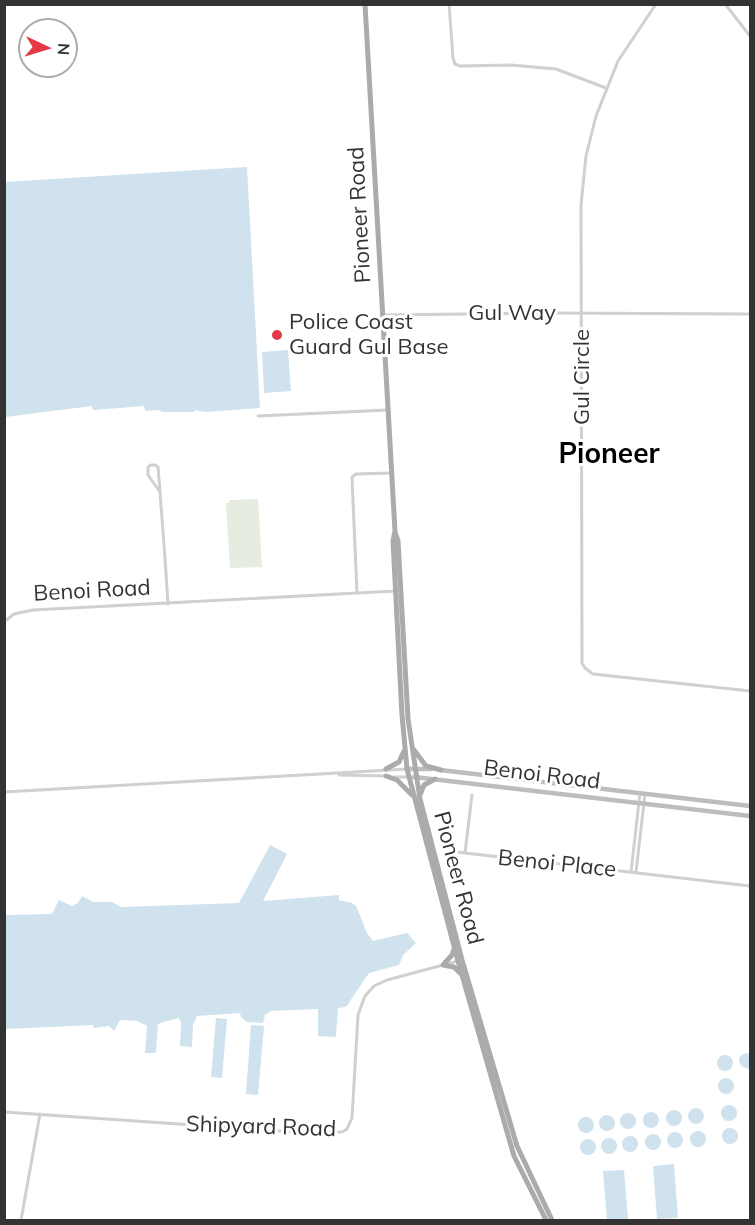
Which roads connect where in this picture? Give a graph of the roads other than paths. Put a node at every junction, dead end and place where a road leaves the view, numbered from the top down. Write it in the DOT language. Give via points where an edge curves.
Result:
graph roads {
  1 [pos="365,4"];
  2 [pos="449,4"];
  3 [pos="656,4"];
  4 [pos="725,4"];
  5 [pos="750,36"];
  6 [pos="606,88"];
  7 [pos="581,313"];
  8 [pos="750,314"];
  9 [pos="382,315"];
  10 [pos="388,410"];
  11 [pos="258,416"];
  12 [pos="391,472"];
  13 [pos="160,492"];
  14 [pos="398,591"];
  15 [pos="357,593"];
  16 [pos="168,604"];
  17 [pos="4,622"];
  18 [pos="750,691"];
  19 [pos="404,746"];
  20 [pos="412,746"];
  21 [pos="415,768"];
  22 [pos="386,769"];
  23 [pos="407,769"];
  24 [pos="441,770"];
  25 [pos="329,774"];
  26 [pos="386,776"];
  27 [pos="408,777"];
  28 [pos="416,778"];
  29 [pos="435,779"];
  30 [pos="4,792"];
  31 [pos="642,793"];
  32 [pos="472,795"];
  33 [pos="413,796"];
  34 [pos="420,799"];
  35 [pos="641,804"];
  36 [pos="750,806"];
  37 [pos="750,816"];
  38 [pos="448,850"];
  39 [pos="465,853"];
  40 [pos="633,872"];
  41 [pos="750,886"];
  42 [pos="450,923"];
  43 [pos="454,935"];
  44 [pos="454,948"];
  45 [pos="460,961"];
  46 [pos="443,965"];
  47 [pos="462,976"];
  48 [pos="4,1112"];
  49 [pos="40,1114"];
  50 [pos="21,1221"];
  51 [pos="546,1221"];
  52 [pos="552,1221"];
  1 -- 9 [label="main road, Pioneer Road"];
  2 -- 6 [label="street" via="455,64 556,69"];
  3 -- 6 [label="street, Gul Circle" via="630,41"];
  4 -- 5 [label="street"];
  6 -- 7 [label="street, Gul Circle" via="586,156 581,205"];
  7 -- 8 [label="street, Gul Way"];
  7 -- 9 [label="street, Gul Way"];
  7 -- 18 [label="street, Gul Circle" via="582,663 593,674"];
  9 -- 10 [label="main road, Pioneer Road"];
  10 -- 11 [label="street"];
  10 -- 12 [label="main road, Pioneer Road"];
  12 -- 14 [label="main road, Pioneer Road"];
  12 -- 15 [label="street" via="356,474 352,478"];
  13 -- 13 [label="street" via="148,475 151,465 158,467"];
  13 -- 16 [label="street"];
  14 -- 15 [label="street, Benoi Road"];
  14 -- 19 [label="main road, Pioneer Road"];
  14 -- 20 [label="main road, Pioneer Road"];
  15 -- 16 [label="street, Benoi Road"];
  16 -- 17 [label="street, Benoi Road" via="33,610 14,614"];
  19 -- 22 [label="main road" via="399,762"];
  19 -- 23 [label="main road, Pioneer Road"];
  20 -- 21 [label="main road, Pioneer Road"];
  20 -- 24 [label="main road" via="426,766"];
  21 -- 23 [label="main road, Benoi Road"];
  21 -- 24 [label="main road, Benoi Road"];
  21 -- 28 [label="main road, Pioneer Road"];
  22 -- 23 [label="street, Benoi Road"];
  22 -- 25 [label="street, Benoi Road"];
  23 -- 27 [label="main road, Pioneer Road"];
  24 -- 31 [label="main road, Benoi Road"];
  25 -- 26 [label="street, Benoi Road"];
  25 -- 30 [label="street, Benoi Road"];
  26 -- 27 [label="street, Benoi Road"];
  26 -- 33 [label="main road" via="397,780"];
  27 -- 28 [label="main road, Benoi Road"];
  27 -- 33 [label="main road, Pioneer Road"];
  28 -- 29 [label="main road, Benoi Road"];
  28 -- 34 [label="main road, Pioneer Road"];
  29 -- 34 [label="main road" via="424,785"];
  29 -- 35 [label="main road, Benoi Road"];
  31 -- 35 [label="street, Benoi Place"];
  31 -- 36 [label="main road, Benoi Road"];
  32 -- 39 [label="street"];
  33 -- 42 [label="main road, Pioneer Road"];
  34 -- 42 [label="main road, Pioneer Road"];
  35 -- 37 [label="main road, Benoi Road"];
  35 -- 40 [label="street, Benoi Place"];
  38 -- 39 [label="street, Benoi Place"];
  39 -- 40 [label="street, Benoi Place"];
  40 -- 41 [label="street, Benoi Place"];
  42 -- 43 [label="main road, Pioneer Road"];
  43 -- 44 [label="main road, Pioneer Road"];
  43 -- 45 [label="main road, Pioneer Road"];
  44 -- 45 [label="main road, Pioneer Road"];
  44 -- 46 [label="main road"];
  45 -- 46 [label="street, Shipyard Road"];
  45 -- 47 [label="main road, Pioneer Road"];
  45 -- 52 [label="main road, Pioneer Road" via="517,1146"];
  46 -- 47 [label="main road" via="454,967"];
  46 -- 49 [label="street, Shipyard Road" via="387,980 365,996 358,1015 352,1118 342,1132"];
  47 -- 51 [label="main road, Pioneer Road" via="514,1156"];
  48 -- 49 [label="street"];
  49 -- 50 [label="street"];
}
